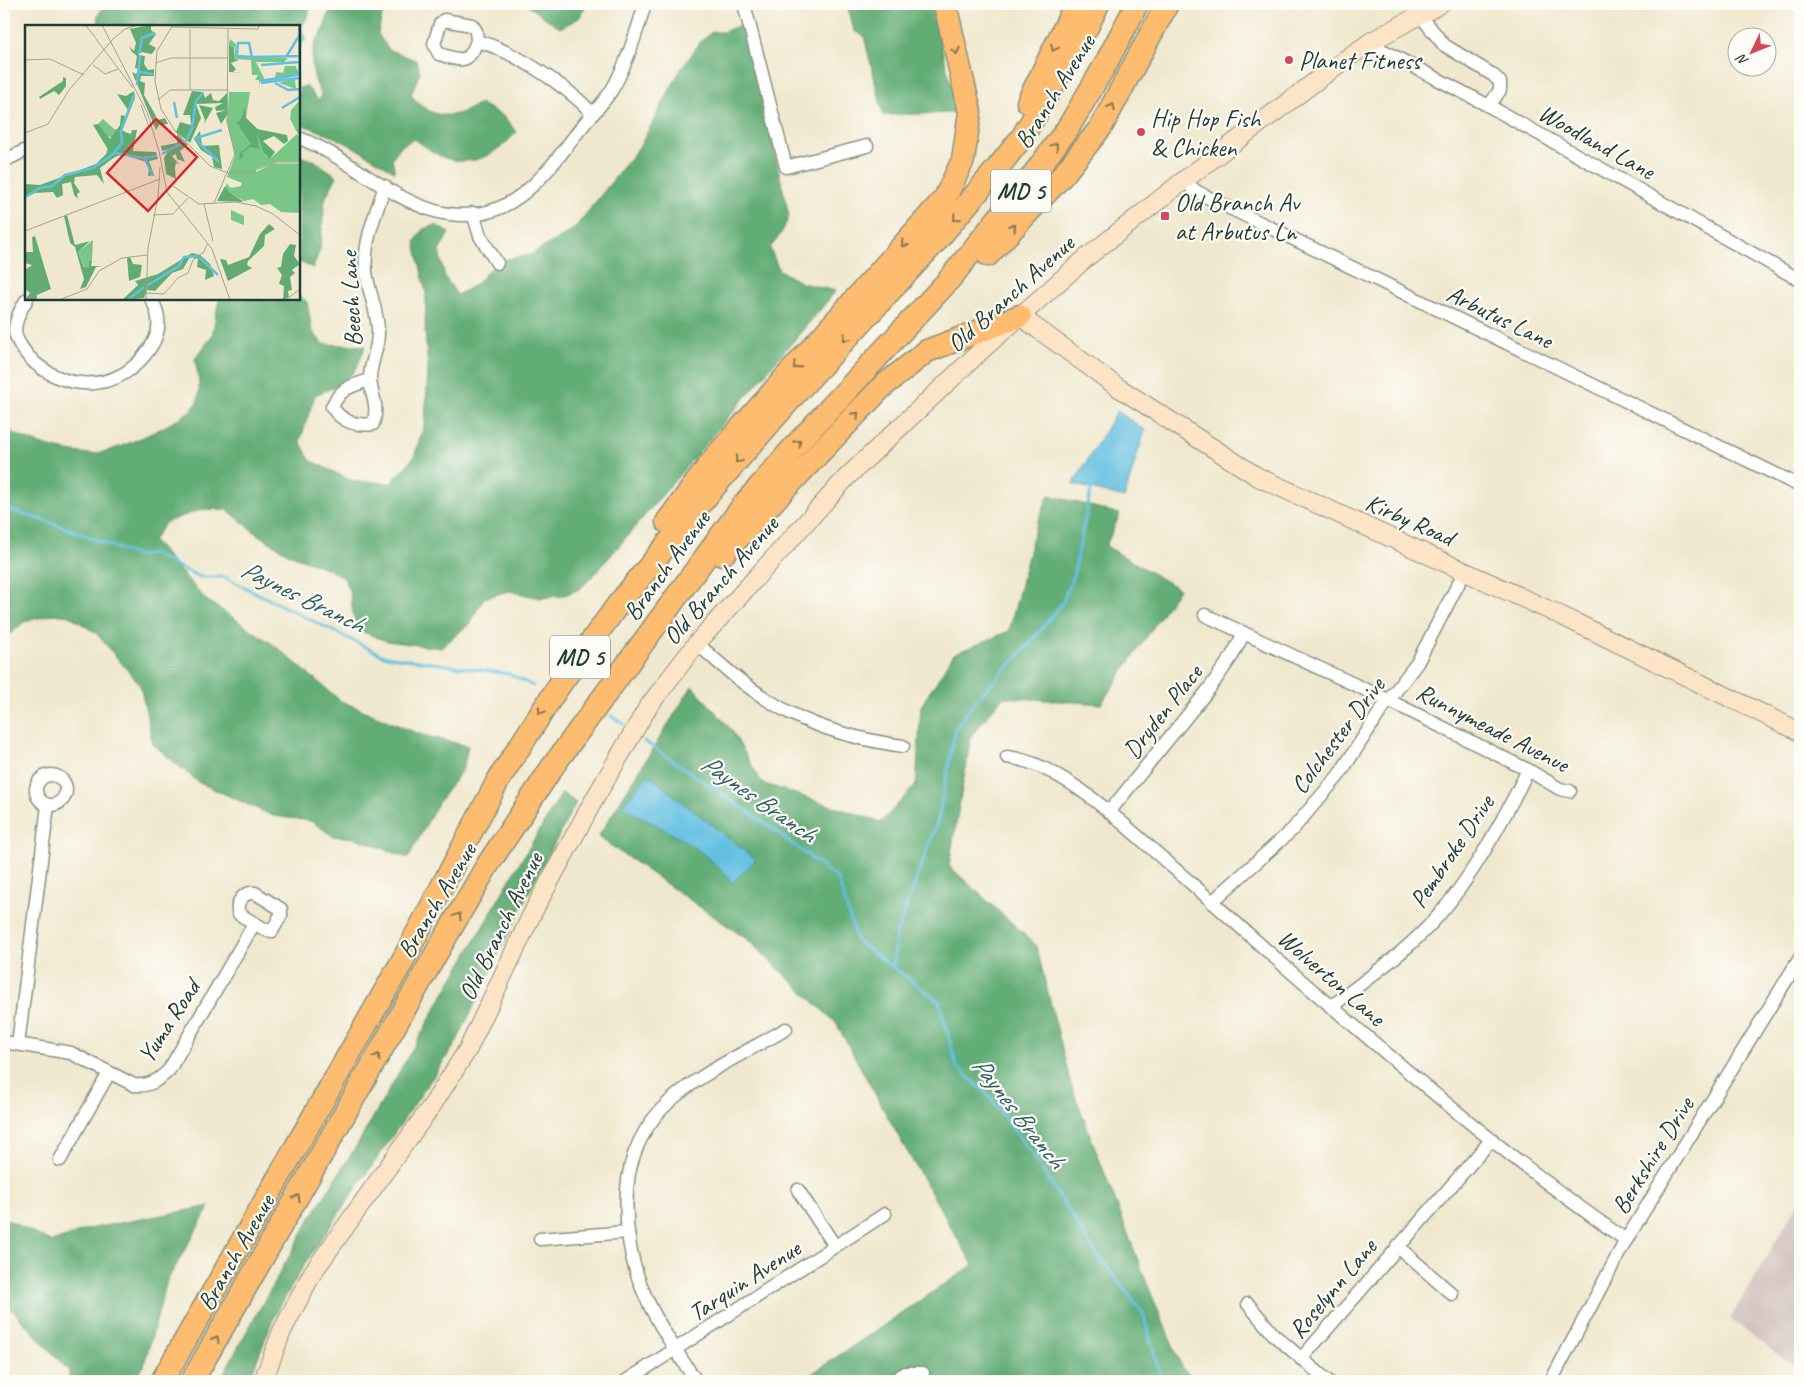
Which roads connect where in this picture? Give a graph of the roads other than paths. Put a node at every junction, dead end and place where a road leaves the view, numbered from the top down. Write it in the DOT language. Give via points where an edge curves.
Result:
graph roads {
  1 [pos="645,4"];
  2 [pos="744,4"];
  3 [pos="945,4"];
  4 [pos="1076,4"];
  5 [pos="1098,4"];
  6 [pos="1137,4"];
  7 [pos="1168,4"];
  8 [pos="1440,4"];
  9 [pos="1420,15"];
  10 [pos="477,41"];
  11 [pos="1372,41"];
  12 [pos="1489,106"];
  13 [pos="592,113"];
  14 [pos="300,138"];
  15 [pos="867,146"];
  16 [pos="25,150"];
  17 [pos="4,161"];
  18 [pos="1183,181"];
  19 [pos="385,186"];
  20 [pos="976,195"];
  21 [pos="473,213"];
  22 [pos="497,263"];
  23 [pos="1800,280"];
  24 [pos="27,300"];
  25 [pos="151,300"];
  26 [pos="1020,316"];
  27 [pos="877,357"];
  28 [pos="370,380"];
  29 [pos="1800,486"];
  30 [pos="1465,571"];
  31 [pos="1205,615"];
  32 [pos="1244,633"];
  33 [pos="651,634"];
  34 [pos="697,643"];
  35 [pos="558,686"];
  36 [pos="1390,700"];
  37 [pos="1800,732"];
  38 [pos="904,746"];
  39 [pos="1006,757"];
  40 [pos="1528,770"];
  41 [pos="1570,791"];
  42 [pos="48,805"];
  43 [pos="1109,812"];
  44 [pos="1212,902"];
  45 [pos="254,924"];
  46 [pos="1800,958"];
  47 [pos="1331,1007"];
  48 [pos="786,1029"];
  49 [pos="4,1042"];
  50 [pos="18,1044"];
  51 [pos="109,1073"];
  52 [pos="1492,1139"];
  53 [pos="60,1160"];
  54 [pos="798,1190"];
  55 [pos="885,1214"];
  56 [pos="627,1232"];
  57 [pos="540,1239"];
  58 [pos="1626,1240"];
  59 [pos="835,1246"];
  60 [pos="1398,1246"];
  61 [pos="1452,1294"];
  62 [pos="1248,1304"];
  63 [pos="676,1351"];
  64 [pos="1301,1359"];
  65 [pos="923,1373"];
  66 [pos="162,1381"];
  67 [pos="192,1381"];
  68 [pos="263,1381"];
  69 [pos="626,1381"];
  70 [pos="696,1381"];
  71 [pos="892,1381"];
  72 [pos="1328,1381"];
  73 [pos="1550,1381"];
  1 -- 13 [label="street" via="617,79 607,98"];
  2 -- 15 [label="street" via="786,167"];
  3 -- 35 [label="highway, one-way" via="970,112 963,160 945,198 716,456 606,606"];
  4 -- 20 [label="highway, one-way"];
  5 -- 20 [label="highway, Branch Avenue / MD 5" via="1023,136"];
  27 -- 6 [label="highway, Branch Avenue / MD 5, one-way" via="948,281 1068,128"];
  27 -- 7 [label="highway, one-way" via="972,273 1063,175 1101,128"];
  8 -- 9 [label="main road, Old Branch Avenue"];
  9 -- 11 [label="main road, Old Branch Avenue"];
  9 -- 12 [label="street" via="1444,46 1500,82 1500,90"];
  10 -- 13 [label="street" via="535,68"];
  11 -- 12 [label="street, Woodland Lane" via="1382,50"];
  11 -- 18 [label="main road, Old Branch Avenue"];
  12 -- 23 [label="street, Woodland Lane"];
  13 -- 21 [label="street" via="531,189 502,207"];
  14 -- 19 [label="street" via="317,145"];
  16 -- 17 [label="street"];
  18 -- 26 [label="main road, Old Branch Avenue" via="1086,258"];
  18 -- 29 [label="street, Arbutus Lane" via="1198,193 1343,265"];
  19 -- 21 [label="street" via="409,200 448,214"];
  19 -- 28 [label="street, Beech Lane" via="372,226 366,259 379,343"];
  20 -- 35 [label="highway, Branch Avenue / MD 5, one-way" via="714,487 617,606"];
  21 -- 22 [label="street" via="480,236"];
  24 -- 25 [label="street" via="15,331 30,359 47,374 63,381 84,384 105,382 123,374 143,358 158,330 158,314"];
  26 -- 30 [label="main road, Kirby Road" via="1116,386 1258,477"];
  33 -- 26 [label="highway, one-way" via="759,514 882,387 927,351"];
  26 -- 34 [label="main road, Old Branch Avenue" via="847,477"];
  33 -- 27 [label="highway, Branch Avenue / MD 5, one-way" via="742,506"];
  30 -- 36 [label="street, Colchester Drive" via="1417,663"];
  30 -- 37 [label="main road, Kirby Road"];
  31 -- 32 [label="street, Runnymeade Avenue"];
  32 -- 36 [label="street, Runnymeade Avenue"];
  32 -- 43 [label="street, Dryden Place" via="1204,695"];
  67 -- 33 [label="highway, Branch Avenue / MD 5, one-way" via="487,866 553,766"];
  34 -- 38 [label="street" via="739,682 788,712 850,736"];
  34 -- 68 [label="main road, Old Branch Avenue" via="648,707 594,798 534,910 468,1049 433,1104 313,1272 282,1331"];
  35 -- 66 [label="highway, Branch Avenue / MD 5, one-way" via="499,779 403,960"];
  36 -- 40 [label="street, Runnymeade Avenue"];
  36 -- 44 [label="street, Colchester Drive" via="1312,808"];
  39 -- 43 [label="street, Wolverton Lane" via="1049,770"];
  40 -- 41 [label="street, Runnymeade Avenue" via="1560,789"];
  40 -- 47 [label="street, Pembroke Drive" via="1465,878 1438,916 1400,952"];
  42 -- 50 [label="street"];
  43 -- 44 [label="street, Wolverton Lane"];
  44 -- 47 [label="street, Wolverton Lane"];
  45 -- 51 [label="street, Yuma Road" via="169,1070 154,1082 144,1085 125,1082"];
  46 -- 58 [label="street, Berkshire Drive"];
  47 -- 52 [label="street, Wolverton Lane"];
  48 -- 56 [label="street" via="692,1084 651,1122 630,1166"];
  49 -- 50 [label="street, Yuma Road"];
  50 -- 51 [label="street, Yuma Road" via="71,1053"];
  51 -- 53 [label="street"];
  52 -- 58 [label="street, Wolverton Lane"];
  52 -- 60 [label="street, Roselynn Lane"];
  54 -- 59 [label="street"];
  55 -- 59 [label="street, Tarquin Avenue"];
  56 -- 57 [label="street"];
  56 -- 63 [label="street" via="641,1286"];
  58 -- 73 [label="street, Berkshire Drive"];
  59 -- 63 [label="street, Tarquin Avenue"];
  60 -- 61 [label="street, Roselynn Lane"];
  60 -- 64 [label="street, Roselynn Lane"];
  62 -- 64 [label="street" via="1274,1335"];
  63 -- 69 [label="street, Tarquin Avenue"];
  63 -- 70 [label="street"];
  64 -- 72 [label="street"];
  65 -- 71 [label="street" via="905,1372"];
}
